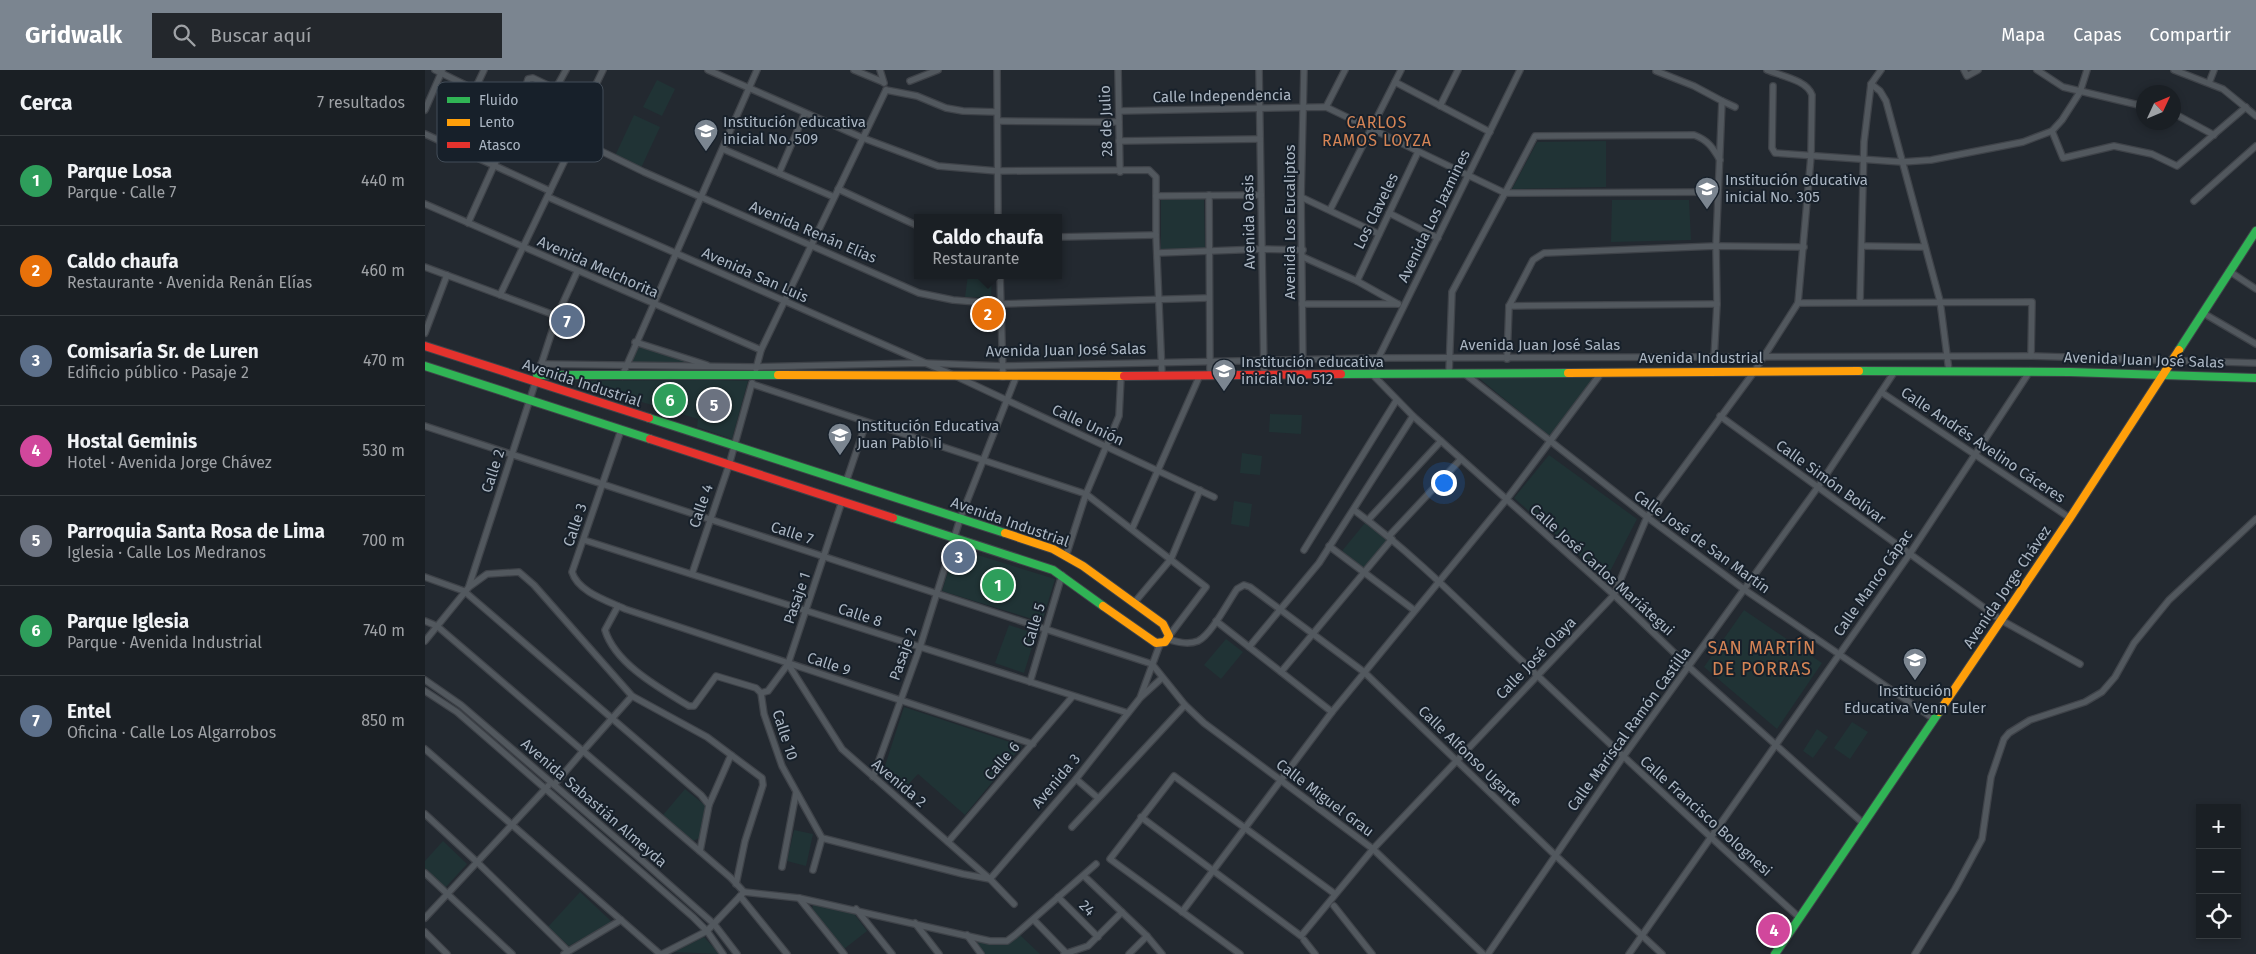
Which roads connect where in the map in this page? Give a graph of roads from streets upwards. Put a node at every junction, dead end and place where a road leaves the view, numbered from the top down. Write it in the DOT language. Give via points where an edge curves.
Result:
graph roads {
  1 [pos="435,70"];
  2 [pos="484,70"];
  3 [pos="566,70"];
  4 [pos="603,70"];
  5 [pos="708,70"];
  6 [pos="757,70"];
  7 [pos="854,70"];
  8 [pos="879,70"];
  9 [pos="938,70"];
  10 [pos="997,70"];
  11 [pos="1118,70"];
  12 [pos="1259,70"];
  13 [pos="1304,70"];
  14 [pos="1345,70"];
  15 [pos="1401,70"];
  16 [pos="1458,70"];
  17 [pos="1520,70"];
  18 [pos="1767,70"];
  19 [pos="1881,70"];
  20 [pos="1964,70"];
  21 [pos="1977,70"];
  22 [pos="2037,70"];
  23 [pos="2087,70"];
  24 [pos="2174,70"];
  25 [pos="2214,70"];
  26 [pos="1656,71"];
  27 [pos="442,72"];
  28 [pos="910,81"];
  29 [pos="461,82"];
  30 [pos="478,82"];
  31 [pos="528,82"];
  32 [pos="542,82"];
  33 [pos="559,82"];
  34 [pos="597,82"];
  35 [pos="883,82"];
  36 [pos="1395,82"];
  37 [pos="437,83"];
  38 [pos="2209,83"];
  39 [pos="1871,84"];
  40 [pos="1773,86"];
  41 [pos="749,88"];
  42 [pos="886,90"];
  43 [pos="2080,92"];
  44 [pos="1722,101"];
  45 [pos="2136,104"];
  46 [pos="1440,106"];
  47 [pos="1303,107"];
  48 [pos="1326,107"];
  49 [pos="1735,107"];
  50 [pos="2246,107"];
  51 [pos="425,110"];
  52 [pos="1119,110"];
  53 [pos="1259,110"];
  54 [pos="997,112"];
  55 [pos="805,113"];
  56 [pos="2256,116"];
  57 [pos="2181,117"];
  58 [pos="998,121"];
  59 [pos="1119,122"];
  60 [pos="1371,128"];
  61 [pos="2052,131"];
  62 [pos="1490,132"];
  63 [pos="425,134"];
  64 [pos="2214,135"];
  65 [pos="863,138"];
  66 [pos="437,139"];
  67 [pos="1260,139"];
  68 [pos="1119,141"];
  69 [pos="2256,146"];
  70 [pos="723,149"];
  71 [pos="603,152"];
  72 [pos="1418,152"];
  73 [pos="1811,156"];
  74 [pos="1864,158"];
  75 [pos="1720,160"];
  76 [pos="487,162"];
  77 [pos="495,162"];
  78 [pos="563,162"];
  79 [pos="1902,162"];
  80 [pos="494,165"];
  81 [pos="997,172"];
  82 [pos="1120,172"];
  83 [pos="779,173"];
  84 [pos="1468,175"];
  85 [pos="838,189"];
  86 [pos="1718,192"];
  87 [pos="1505,193"];
  88 [pos="549,194"];
  89 [pos="1209,195"];
  90 [pos="1261,195"];
  91 [pos="700,196"];
  92 [pos="1156,196"];
  93 [pos="834,197"];
  94 [pos="1301,197"];
  95 [pos="2194,200"];
  96 [pos="425,204"];
  97 [pos="1330,210"];
  98 [pos="1389,213"];
  99 [pos="998,214"];
  100 [pos="468,223"];
  101 [pos="914,224"];
  102 [pos="2256,231"];
  103 [pos="1379,234"];
  104 [pos="1156,235"];
  105 [pos="1062,237"];
  106 [pos="1438,238"];
  107 [pos="811,245"];
  108 [pos="1717,246"];
  109 [pos="1862,246"];
  110 [pos="1804,247"];
  111 [pos="1925,247"];
  112 [pos="523,248"];
  113 [pos="1261,249"];
  114 [pos="1157,252"];
  115 [pos="1209,252"];
  116 [pos="676,253"];
  117 [pos="1303,254"];
  118 [pos="425,267"];
  119 [pos="2229,271"];
  120 [pos="577,272"];
  121 [pos="447,275"];
  122 [pos="1000,279"];
  123 [pos="1357,281"];
  124 [pos="2256,289"];
  125 [pos="500,295"];
  126 [pos="1208,298"];
  127 [pos="1159,300"];
  128 [pos="784,301"];
  129 [pos="1940,301"];
  130 [pos="1861,302"];
  131 [pos="1798,303"];
  132 [pos="652,304"];
  133 [pos="1001,304"];
  134 [pos="1302,304"];
  135 [pos="1401,304"];
  136 [pos="1717,304"];
  137 [pos="1509,306"];
  138 [pos="2203,313"];
  139 [pos="557,316"];
  140 [pos="425,333"];
  141 [pos="635,342"];
  142 [pos="2256,344"];
  143 [pos="425,346"];
  144 [pos="761,350"];
  145 [pos="2031,356"];
  146 [pos="1764,357"];
  147 [pos="1948,357"];
  148 [pos="1377,358"];
  149 [pos="1714,358"];
  150 [pos="1507,359"];
  151 [pos="2172,359"];
  152 [pos="1263,360"];
  153 [pos="1303,360"];
  154 [pos="1451,360"];
  155 [pos="1210,362"];
  156 [pos="2256,362"];
  157 [pos="1162,363"];
  158 [pos="541,364"];
  159 [pos="923,364"];
  160 [pos="837,365"];
  161 [pos="425,366"];
  162 [pos="626,366"];
  163 [pos="1003,366"];
  164 [pos="713,367"];
  165 [pos="756,368"];
  166 [pos="1895,371"];
  167 [pos="1949,371"];
  168 [pos="2030,371"];
  169 [pos="1464,372"];
  170 [pos="1602,372"];
  171 [pos="1753,372"];
  172 [pos="1371,373"];
  173 [pos="1449,373"];
  174 [pos="2163,373"];
  175 [pos="1263,374"];
  176 [pos="1303,374"];
  177 [pos="953,375"];
  178 [pos="1200,375"];
  179 [pos="1210,375"];
  180 [pos="622,376"];
  181 [pos="837,376"];
  182 [pos="1121,376"];
  183 [pos="1162,376"];
  184 [pos="1003,377"];
  185 [pos="1016,377"];
  186 [pos="536,378"];
  187 [pos="2256,378"];
  188 [pos="753,380"];
  189 [pos="1881,392"];
  190 [pos="529,400"];
  191 [pos="1008,401"];
  192 [pos="1396,401"];
  193 [pos="1413,416"];
  194 [pos="1720,416"];
  195 [pos="866,422"];
  196 [pos="425,426"];
  197 [pos="621,430"];
  198 [pos="1441,441"];
  199 [pos="1551,442"];
  200 [pos="734,446"];
  201 [pos="1106,448"];
  202 [pos="511,455"];
  203 [pos="1976,456"];
  204 [pos="983,459"];
  205 [pos="1461,459"];
  206 [pos="729,465"];
  207 [pos="1158,471"];
  208 [pos="846,482"];
  209 [pos="602,484"];
  210 [pos="1818,487"];
  211 [pos="1200,490"];
  212 [pos="1086,494"];
  213 [pos="1214,496"];
  214 [pos="1506,500"];
  215 [pos="843,502"];
  216 [pos="1354,510"];
  217 [pos="1647,518"];
  218 [pos="2070,518"];
  219 [pos="709,519"];
  220 [pos="960,519"];
  221 [pos="2256,519"];
  222 [pos="1368,520"];
  223 [pos="1132,529"];
  224 [pos="1391,537"];
  225 [pos="955,538"];
  226 [pos="583,540"];
  227 [pos="1329,546"];
  228 [pos="1304,550"];
  229 [pos="1909,555"];
  230 [pos="1066,556"];
  231 [pos="824,557"];
  232 [pos="1171,559"];
  233 [pos="1364,571"];
  234 [pos="692,574"];
  235 [pos="1062,575"];
  236 [pos="425,577"];
  237 [pos="1439,581"];
  238 [pos="466,589"];
  239 [pos="1745,590"];
  240 [pos="936,594"];
  241 [pos="1614,595"];
  242 [pos="1134,603"];
  243 [pos="618,606"];
  244 [pos="1278,609"];
  245 [pos="1414,610"];
  246 [pos="807,611"];
  247 [pos="2001,620"];
  248 [pos="425,621"];
  249 [pos="1216,621"];
  250 [pos="437,626"];
  251 [pos="1045,629"];
  252 [pos="1313,633"];
  253 [pos="1165,640"];
  254 [pos="425,641"];
  255 [pos="920,647"];
  256 [pos="1249,647"];
  257 [pos="1839,655"];
  258 [pos="788,664"];
  259 [pos="1152,664"];
  260 [pos="2080,664"];
  261 [pos="1689,667"];
  262 [pos="1281,672"];
  263 [pos="1364,672"];
  264 [pos="1536,674"];
  265 [pos="1162,678"];
  266 [pos="425,680"];
  267 [pos="1029,682"];
  268 [pos="425,690"];
  269 [pos="761,693"];
  270 [pos="632,696"];
  271 [pos="1073,696"];
  272 [pos="1140,698"];
  273 [pos="900,700"];
  274 [pos="1185,705"];
  275 [pos="1332,712"];
  276 [pos="1128,713"];
  277 [pos="612,718"];
  278 [pos="1934,719"];
  279 [pos="1033,744"];
  280 [pos="1777,745"];
  281 [pos="425,749"];
  282 [pos="583,751"];
  283 [pos="731,755"];
  284 [pos="1623,757"];
  285 [pos="1456,760"];
  286 [pos="873,777"];
  287 [pos="1076,779"];
  288 [pos="1280,780"];
  289 [pos="552,784"];
  290 [pos="545,789"];
  291 [pos="796,793"];
  292 [pos="1098,798"];
  293 [pos="709,805"];
  294 [pos="425,814"];
  295 [pos="1141,817"];
  296 [pos="1864,824"];
  297 [pos="513,825"];
  298 [pos="1072,827"];
  299 [pos="1244,827"];
  300 [pos="822,838"];
  301 [pos="1710,838"];
  302 [pos="948,842"];
  303 [pos="1373,849"];
  304 [pos="700,851"];
  305 [pos="1555,855"];
  306 [pos="477,862"];
  307 [pos="1096,864"];
  308 [pos="782,867"];
  309 [pos="813,870"];
  310 [pos="1213,870"];
  311 [pos="425,873"];
  312 [pos="1085,876"];
  313 [pos="990,879"];
  314 [pos="737,884"];
  315 [pos="448,894"];
  316 [pos="742,894"];
  317 [pos="1335,894"];
  318 [pos="1059,897"];
  319 [pos="799,898"];
  320 [pos="1014,904"];
  321 [pos="1334,906"];
  322 [pos="856,909"];
  323 [pos="1122,912"];
  324 [pos="1182,912"];
  325 [pos="425,918"];
  326 [pos="1800,918"];
  327 [pos="621,920"];
  328 [pos="1033,920"];
  329 [pos="915,923"];
  330 [pos="714,924"];
  331 [pos="707,931"];
  332 [pos="425,932"];
  333 [pos="967,935"];
  334 [pos="1147,936"];
  335 [pos="1641,936"];
  336 [pos="1098,937"];
  337 [pos="1302,938"];
  338 [pos="566,953"];
  339 [pos="447,954"];
  340 [pos="512,954"];
  341 [pos="661,954"];
  342 [pos="723,954"];
  343 [pos="737,954"];
  344 [pos="787,954"];
  345 [pos="844,954"];
  346 [pos="892,954"];
  347 [pos="939,954"];
  348 [pos="981,954"];
  349 [pos="1065,954"];
  350 [pos="1129,954"];
  351 [pos="1162,954"];
  352 [pos="1240,954"];
  353 [pos="1315,954"];
  354 [pos="1372,954"];
  355 [pos="1483,954"];
  356 [pos="1488,954"];
  357 [pos="1629,954"];
  358 [pos="1662,954"];
  359 [pos="1775,954"];
  360 [pos="1915,954"];
  1 -- 27 [label="street, Avenida Renán Elías"];
  2 -- 30 [label="street"];
  3 -- 33 [label="street"];
  4 -- 34 [label="street"];
  5 -- 41 [label="street"];
  6 -- 41 [label="street"];
  7 -- 35 [label="street"];
  8 -- 35 [label="street"];
  9 -- 28 [label="street"];
  10 -- 54 [label="street"];
  11 -- 52 [label="street, 28 de Julio"];
  12 -- 53 [label="street, Avenida Oasis"];
  13 -- 47 [label="street, Avenida Los Eucaliptos"];
  14 -- 48 [label="street"];
  15 -- 36 [label="street"];
  16 -- 46 [label="street"];
  17 -- 62 [label="street, Avenida Los Jazmines"];
  18 -- 73 [label="street" via="1810,89"];
  19 -- 39 [label="street"];
  20 -- 21 [label="street" via="1967,76"];
  22 -- 43 [label="street" via="2063,87"];
  23 -- 43 [label="street"];
  24 -- 38 [label="street"];
  25 -- 38 [label="street"];
  26 -- 44 [label="street"];
  27 -- 29 [label="street, Avenida Renán Elías"];
  31 -- 32 [label="street" via="530,77"];
  35 -- 42 [label="street"];
  36 -- 46 [label="street"];
  36 -- 60 [label="street"];
  37 -- 51 [label="street"];
  38 -- 50 [label="street" via="2223,89"];
  39 -- 74 [label="street"];
  39 -- 79 [label="street" via="1885,101"];
  40 -- 73 [label="street" via="1772,148 1775,153"];
  41 -- 55 [label="street"];
  41 -- 70 [label="street"];
  42 -- 54 [label="street" via="917,96 946,108"];
  42 -- 65 [label="street, Calle 4"];
  43 -- 45 [label="street"];
  43 -- 61 [label="street"];
  44 -- 49 [label="street"];
  44 -- 75 [label="street"];
  46 -- 62 [label="street"];
  47 -- 48 [label="street, Calle Independencia"];
  47 -- 53 [label="street, Calle Independencia"];
  47 -- 94 [label="street, Avenida Los Eucaliptos"];
  48 -- 60 [label="street"];
  50 -- 56 [label="street"];
  50 -- 64 [label="street"];
  52 -- 53 [label="street, Calle Independencia"];
  52 -- 59 [label="street, 28 de Julio"];
  53 -- 67 [label="street, Avenida Oasis"];
  54 -- 58 [label="street"];
  55 -- 65 [label="street"];
  55 -- 83 [label="street"];
  57 -- 64 [label="street"];
  58 -- 59 [label="street"];
  58 -- 81 [label="street"];
  59 -- 68 [label="street, 28 de Julio"];
  60 -- 72 [label="street"];
  60 -- 97 [label="street"];
  61 -- 64 [label="street" via="2063,158 2114,146 2152,154 2177,166"];
  61 -- 79 [label="street" via="2023,142 1931,160"];
  62 -- 84 [label="street, Avenida Los Jazmines"];
  63 -- 66 [label="street, Avenida San Luis"];
  65 -- 81 [label="street" via="938,166"];
  65 -- 85 [label="street, Calle 4"];
  67 -- 68 [label="street"];
  67 -- 90 [label="street, Avenida Oasis"];
  68 -- 82 [label="street, 28 de Julio"];
  69 -- 95 [label="street"];
  70 -- 83 [label="street"];
  70 -- 91 [label="street"];
  71 -- 91 [label="street, Avenida Renán Elías"];
  72 -- 84 [label="street"];
  72 -- 98 [label="street, Los Claveles"];
  73 -- 74 [label="street"];
  73 -- 110 [label="street"];
  74 -- 79 [label="street"];
  74 -- 109 [label="street"];
  75 -- 86 [label="street"];
  75 -- 87 [label="street" via="1712,146 1694,135 1535,136"];
  76 -- 80 [label="street, Avenida San Luis"];
  77 -- 80 [label="street"];
  78 -- 88 [label="street"];
  79 -- 111 [label="street"];
  80 -- 88 [label="street, Avenida San Luis"];
  80 -- 100 [label="street"];
  81 -- 82 [label="street"];
  81 -- 99 [label="street"];
  82 -- 92 [label="street" via="1149,170 1154,173 1157,177"];
  83 -- 93 [label="street"];
  84 -- 87 [label="street"];
  84 -- 106 [label="street, Avenida Los Jazmines"];
  85 -- 93 [label="street, Calle 4"];
  85 -- 101 [label="street"];
  86 -- 87 [label="street"];
  86 -- 108 [label="street"];
  87 -- 154 [label="street" via="1453,292"];
  88 -- 112 [label="street"];
  88 -- 116 [label="street, Avenida San Luis"];
  89 -- 90 [label="street"];
  89 -- 92 [label="street"];
  89 -- 115 [label="street"];
  90 -- 113 [label="street, Avenida Oasis"];
  91 -- 107 [label="street, Avenida Renán Elías"];
  91 -- 116 [label="street"];
  92 -- 104 [label="street"];
  93 -- 107 [label="street, Calle 4"];
  94 -- 97 [label="street"];
  94 -- 117 [label="street, Avenida Los Eucaliptos"];
  96 -- 100 [label="street, Avenida Melchorita"];
  97 -- 103 [label="street"];
  98 -- 103 [label="street, Los Claveles"];
  98 -- 106 [label="street"];
  100 -- 112 [label="street, Avenida Melchorita"];
  102 -- 119 [label="street, Avenida Jorge Chávez"];
  103 -- 123 [label="street, Los Claveles"];
  104 -- 105 [label="street"];
  104 -- 114 [label="street"];
  106 -- 135 [label="street, Avenida Los Jazmines"];
  107 -- 128 [label="street, Calle 4"];
  107 -- 133 [label="street, Avenida Renán Elías" via="919,293"];
  108 -- 110 [label="street"];
  108 -- 136 [label="street"];
  108 -- 137 [label="street" via="1544,253 1533,260"];
  109 -- 111 [label="street"];
  109 -- 130 [label="street"];
  110 -- 131 [label="street"];
  111 -- 129 [label="street"];
  112 -- 120 [label="street, Avenida Melchorita"];
  112 -- 125 [label="street"];
  113 -- 115 [label="street"];
  113 -- 117 [label="street"];
  113 -- 152 [label="street, Avenida Oasis"];
  114 -- 115 [label="street"];
  114 -- 127 [label="street"];
  115 -- 126 [label="street"];
  116 -- 128 [label="street, Avenida San Luis"];
  116 -- 132 [label="street"];
  117 -- 123 [label="street"];
  117 -- 134 [label="street, Avenida Los Eucaliptos"];
  118 -- 121 [label="street"];
  119 -- 124 [label="street"];
  119 -- 138 [label="street, Avenida Jorge Chávez"];
  120 -- 132 [label="street, Avenida Melchorita"];
  120 -- 139 [label="street, Calle 2"];
  121 -- 125 [label="street"];
  121 -- 140 [label="street"];
  122 -- 133 [label="street"];
  123 -- 135 [label="street"];
  125 -- 139 [label="street"];
  126 -- 127 [label="street, Avenida Renán Elías"];
  126 -- 155 [label="street"];
  127 -- 133 [label="street, Avenida Renán Elías"];
  127 -- 157 [label="street"];
  128 -- 144 [label="street, Calle 4"];
  128 -- 159 [label="street, Avenida San Luis"];
  129 -- 130 [label="street"];
  129 -- 145 [label="street" via="2032,302"];
  129 -- 147 [label="street"];
  130 -- 131 [label="street"];
  131 -- 146 [label="street, Calle José Olaya"];
  132 -- 141 [label="street"];
  132 -- 144 [label="street, Avenida Melchorita"];
  133 -- 163 [label="street"];
  134 -- 135 [label="street"];
  134 -- 153 [label="street, Avenida Los Eucaliptos"];
  135 -- 148 [label="street, Avenida Los Jazmines"];
  136 -- 137 [label="street"];
  136 -- 149 [label="street"];
  137 -- 150 [label="street"];
  138 -- 142 [label="street"];
  138 -- 151 [label="street, Avenida Jorge Chávez"];
  139 -- 158 [label="street, Calle 2"];
  141 -- 162 [label="street"];
  141 -- 164 [label="street"];
  143 -- 186 [label="street, Avenida Industrial"];
  144 -- 165 [label="street, Calle 4"];
  145 -- 147 [label="street, Avenida Juan José Salas"];
  145 -- 151 [label="street, Avenida Juan José Salas"];
  146 -- 147 [label="street, Avenida Juan José Salas"];
  146 -- 149 [label="street, Avenida Juan José Salas"];
  146 -- 171 [label="street, Calle José Olaya"];
  147 -- 167 [label="street"];
  148 -- 153 [label="street, Avenida Juan José Salas"];
  148 -- 154 [label="street, Avenida Juan José Salas"];
  148 -- 172 [label="street, Avenida Los Jazmines"];
  149 -- 150 [label="street, Avenida Juan José Salas"];
  150 -- 154 [label="street, Avenida Juan José Salas"];
  151 -- 156 [label="street, Avenida Juan José Salas"];
  151 -- 174 [label="street, Avenida Jorge Chávez"];
  152 -- 153 [label="street, Avenida Juan José Salas"];
  152 -- 155 [label="street, Avenida Juan José Salas"];
  152 -- 175 [label="street, Avenida Oasis"];
  153 -- 176 [label="street, Avenida Los Eucaliptos"];
  154 -- 173 [label="street"];
  155 -- 157 [label="street, Avenida Juan José Salas"];
  155 -- 179 [label="street"];
  157 -- 163 [label="street, Avenida Juan José Salas"];
  157 -- 183 [label="street"];
  158 -- 162 [label="street, Avenida Juan José Salas"];
  158 -- 186 [label="street, Calle 2"];
  159 -- 160 [label="street, Avenida Juan José Salas"];
  159 -- 163 [label="street, Avenida Juan José Salas"];
  159 -- 177 [label="street, Avenida San Luis"];
  160 -- 165 [label="street, Avenida Juan José Salas"];
  160 -- 181 [label="street"];
  161 -- 190 [label="street, Avenida Industrial"];
  162 -- 164 [label="street, Avenida Juan José Salas"];
  162 -- 180 [label="street"];
  163 -- 184 [label="street"];
  164 -- 165 [label="street, Avenida Juan José Salas"];
  165 -- 188 [label="street, Calle 4"];
  166 -- 167 [label="street, Avenida Industrial"];
  166 -- 171 [label="street, Avenida Industrial"];
  166 -- 189 [label="street, Calle Mariscal Ramón Castilla"];
  167 -- 168 [label="street, Avenida Industrial"];
  168 -- 174 [label="street, Avenida Juan José Salas"];
  168 -- 203 [label="street, Calle Manco Cápac"];
  169 -- 170 [label="street, Avenida Industrial"];
  169 -- 173 [label="street, Avenida Industrial"];
  169 -- 199 [label="street, Calle José de San Martín"];
  170 -- 171 [label="street, Avenida Industrial"];
  170 -- 199 [label="street"];
  171 -- 194 [label="street, Calle José Olaya"];
  172 -- 173 [label="street, Avenida Industrial"];
  172 -- 176 [label="street, Avenida Juan José Salas"];
  172 -- 192 [label="street, Calle José Carlos Mariátegui"];
  174 -- 187 [label="street, Avenida Juan José Salas"];
  174 -- 218 [label="street, Avenida Jorge Chávez"];
  175 -- 176 [label="street, Avenida Juan José Salas"];
  175 -- 179 [label="street, Avenida Juan José Salas"];
  177 -- 181 [label="street, Avenida Juan José Salas"];
  177 -- 184 [label="street, Avenida Juan José Salas"];
  177 -- 191 [label="street, Calle Unión"];
  178 -- 179 [label="street, Avenida Juan José Salas"];
  178 -- 183 [label="street, Avenida Juan José Salas"];
  178 -- 207 [label="street"];
  180 -- 186 [label="street, Avenida Juan José Salas"];
  180 -- 188 [label="street, Avenida Juan José Salas"];
  181 -- 188 [label="street, Avenida Juan José Salas"];
  182 -- 183 [label="street, Avenida Juan José Salas"];
  182 -- 185 [label="street, Avenida Juan José Salas"];
  182 -- 201 [label="street" via="1119,416"];
  184 -- 185 [label="street, Avenida Juan José Salas"];
  185 -- 191 [label="street, Pasaje 2"];
  186 -- 190 [label="street, Calle 2"];
  186 -- 200 [label="street, Avenida Industrial"];
  188 -- 195 [label="street"];
  188 -- 200 [label="street, Calle 4"];
  189 -- 203 [label="street, Calle Andrés Avelino Cáceres"];
  189 -- 210 [label="street, Calle Mariscal Ramón Castilla"];
  190 -- 197 [label="street, Avenida Industrial"];
  190 -- 202 [label="street, Calle 2"];
  191 -- 201 [label="street, Calle Unión"];
  191 -- 204 [label="street, Pasaje 2"];
  192 -- 193 [label="street, Calle José Carlos Mariátegui"];
  192 -- 228 [label="street"];
  193 -- 198 [label="street, Calle José Carlos Mariátegui"];
  193 -- 216 [label="street"];
  194 -- 210 [label="street, Calle Simón Bolívar"];
  194 -- 217 [label="street, Calle José Olaya"];
  195 -- 204 [label="street"];
  195 -- 208 [label="street"];
  196 -- 202 [label="street, Calle 7"];
  197 -- 206 [label="street, Avenida Industrial"];
  197 -- 209 [label="street, Calle 3"];
  198 -- 205 [label="street, Calle José Carlos Mariátegui"];
  198 -- 222 [label="street"];
  199 -- 214 [label="street"];
  199 -- 217 [label="street, Calle José de San Martín"];
  200 -- 206 [label="street, Calle 4"];
  200 -- 208 [label="street, Avenida Industrial"];
  201 -- 207 [label="street, Calle Unión"];
  201 -- 212 [label="street"];
  202 -- 209 [label="street, Calle 7"];
  202 -- 238 [label="street, Calle 2"];
  203 -- 218 [label="street, Calle Andrés Avelino Cáceres"];
  203 -- 229 [label="street, Calle Manco Cápac"];
  204 -- 212 [label="street"];
  204 -- 220 [label="street, Pasaje 2"];
  205 -- 214 [label="street, Calle José Carlos Mariátegui"];
  205 -- 224 [label="street"];
  206 -- 215 [label="street, Avenida Industrial"];
  206 -- 219 [label="street, Calle 4"];
  207 -- 211 [label="street, Calle Unión"];
  207 -- 223 [label="street"];
  208 -- 220 [label="street, Avenida Industrial"];
  209 -- 219 [label="street, Calle 7"];
  209 -- 226 [label="street, Calle 3"];
  210 -- 229 [label="street, Calle Simón Bolívar"];
  210 -- 239 [label="street, Calle Mariscal Ramón Castilla"];
  211 -- 213 [label="street, Calle Unión"];
  211 -- 232 [label="street"];
  212 -- 223 [label="street"];
  212 -- 230 [label="street"];
  214 -- 237 [label="street"];
  214 -- 241 [label="street, Calle José Carlos Mariátegui"];
  215 -- 225 [label="street, Avenida Industrial"];
  215 -- 231 [label="street, Pasaje 1"];
  216 -- 222 [label="street, Calle Francisco Bolognesi"];
  216 -- 227 [label="street"];
  217 -- 239 [label="street, Calle José de San Martín"];
  217 -- 241 [label="street, Calle José Olaya"];
  218 -- 247 [label="street, Avenida Jorge Chávez"];
  219 -- 231 [label="street, Calle 7"];
  219 -- 234 [label="street, Calle 4"];
  220 -- 225 [label="street, Pasaje 2"];
  220 -- 230 [label="street, Avenida Industrial"];
  221 -- 360 [label="street" via="2169,600 2134,643 2115,677 2102,692 2085,702 2030,720 2004,739 1990,782 1981,840"];
  222 -- 224 [label="street, Calle Francisco Bolognesi"];
  223 -- 232 [label="street"];
  224 -- 233 [label="street"];
  224 -- 237 [label="street, Calle Francisco Bolognesi"];
  225 -- 235 [label="street, Avenida Industrial"];
  225 -- 240 [label="street, Pasaje 2"];
  226 -- 234 [label="street, Calle 8"];
  226 -- 243 [label="street, Calle 3" via="572,572 574,578 585,589"];
  227 -- 233 [label="street"];
  227 -- 244 [label="street" via="1319,563"];
  229 -- 247 [label="street, Calle Simón Bolívar"];
  229 -- 257 [label="street, Calle Manco Cápac"];
  230 -- 242 [label="street, Avenida Industrial"];
  231 -- 240 [label="street, Calle 7"];
  231 -- 246 [label="street, Pasaje 1"];
  232 -- 242 [label="street"];
  232 -- 253 [label="street, Avenida 3" via="1206,587"];
  233 -- 245 [label="street"];
  233 -- 252 [label="street"];
  234 -- 246 [label="street, Calle 8"];
  235 -- 251 [label="street, Calle 5"];
  235 -- 253 [label="street, Avenida Industrial" via="1156,643"];
  236 -- 238 [label="street"];
  237 -- 245 [label="street"];
  237 -- 264 [label="street, Calle Francisco Bolognesi"];
  238 -- 250 [label="street"];
  238 -- 270 [label="street" via="487,574 519,572"];
  238 -- 277 [label="street"];
  239 -- 257 [label="street, Calle José de San Martín"];
  239 -- 261 [label="street, Calle Mariscal Ramón Castilla"];
  240 -- 251 [label="street, Calle 7"];
  240 -- 255 [label="street, Pasaje 2"];
  241 -- 261 [label="street, Calle José Carlos Mariátegui"];
  241 -- 264 [label="street, Calle José Olaya"];
  242 -- 253 [label="street, Avenida Industrial" via="1163,624"];
  243 -- 258 [label="street, Calle 9"];
  243 -- 269 [label="street, Calle 10" via="605,630 608,639 637,672 682,702 694,706 716,676 756,688"];
  244 -- 249 [label="street, Calle Alfonso Ugarte" via="1244,585 1237,589"];
  244 -- 252 [label="street, Calle Alfonso Ugarte"];
  244 -- 256 [label="street"];
  245 -- 263 [label="street"];
  246 -- 255 [label="street, Calle 8"];
  246 -- 258 [label="street, Pasaje 1"];
  247 -- 260 [label="street, Calle Simón Bolívar"];
  247 -- 278 [label="street, Avenida Jorge Chávez"];
  248 -- 250 [label="street"];
  249 -- 253 [label="street" via="1206,636 1198,641"];
  249 -- 256 [label="street"];
  250 -- 254 [label="street"];
  250 -- 282 [label="street"];
  251 -- 259 [label="street, Calle 7"];
  251 -- 267 [label="street, Calle 5"];
  252 -- 262 [label="street"];
  252 -- 263 [label="street, Calle Alfonso Ugarte"];
  253 -- 259 [label="street, Avenida 3"];
  255 -- 267 [label="street, Calle 8"];
  255 -- 273 [label="street, Pasaje 2"];
  256 -- 262 [label="street"];
  257 -- 278 [label="street, Calle José de San Martín"];
  257 -- 280 [label="street, Calle Manco Cápac"];
  258 -- 269 [label="street, Pasaje 1" via="768,691"];
  258 -- 273 [label="street, Calle 9"];
  258 -- 286 [label="street, Avenida 2" via="842,749"];
  259 -- 265 [label="street, Calle Miguel Grau"];
  259 -- 272 [label="street, Avenida 3"];
  261 -- 280 [label="street, Calle José Carlos Mariátegui"];
  261 -- 284 [label="street, Calle Mariscal Ramón Castilla"];
  262 -- 275 [label="street"];
  263 -- 275 [label="street"];
  263 -- 285 [label="street, Calle Alfonso Ugarte"];
  264 -- 284 [label="street, Calle Francisco Bolognesi"];
  264 -- 285 [label="street, Calle José Olaya"];
  265 -- 272 [label="street, Avenida 3"];
  265 -- 274 [label="street, Calle Miguel Grau"];
  266 -- 289 [label="street, Avenida Sabastián Almeyda" via="461,705"];
  267 -- 271 [label="street, Calle 8"];
  268 -- 290 [label="street, Avenida Sabastián Almeyda" via="457,712"];
  269 -- 291 [label="street, Calle 10" via="764,714 776,749"];
  270 -- 277 [label="street"];
  270 -- 283 [label="street" via="707,737"];
  271 -- 276 [label="street, Calle 8"];
  271 -- 279 [label="street, Calle 6"];
  272 -- 276 [label="street, Avenida 3"];
  273 -- 279 [label="street, Calle 9"];
  273 -- 286 [label="street, Pasaje 2"];
  274 -- 288 [label="street, Calle Miguel Grau"];
  274 -- 292 [label="street"];
  275 -- 288 [label="street"];
  276 -- 287 [label="street, Avenida 3"];
  277 -- 282 [label="street"];
  277 -- 293 [label="street"];
  278 -- 296 [label="street, Avenida Jorge Chávez"];
  279 -- 302 [label="street, Calle 6"];
  280 -- 296 [label="street, Calle José Carlos Mariátegui"];
  280 -- 301 [label="street, Calle Manco Cápac"];
  281 -- 297 [label="street"];
  282 -- 289 [label="street"];
  282 -- 304 [label="street"];
  283 -- 293 [label="street"];
  283 -- 314 [label="street" via="756,772 763,785 745,841"];
  284 -- 301 [label="street, Calle Francisco Bolognesi"];
  284 -- 305 [label="street, Calle Mariscal Ramón Castilla"];
  285 -- 303 [label="street, Calle José Olaya"];
  285 -- 305 [label="street, Calle Alfonso Ugarte"];
  286 -- 302 [label="street, Avenida 2"];
  287 -- 292 [label="street"];
  287 -- 313 [label="street, Avenida 3"];
  288 -- 299 [label="street"];
  288 -- 303 [label="street, Calle Miguel Grau"];
  289 -- 290 [label="street"];
  289 -- 330 [label="street, Avenida Sabastián Almeyda"];
  290 -- 297 [label="street"];
  290 -- 331 [label="street, Avenida Sabastián Almeyda"];
  291 -- 300 [label="street, Calle 10"];
  291 -- 308 [label="street"];
  292 -- 298 [label="street"];
  293 -- 304 [label="street"];
  294 -- 306 [label="street"];
  295 -- 299 [label="street" via="1174,776"];
  295 -- 310 [label="street"];
  295 -- 324 [label="street" via="1109,859"];
  296 -- 326 [label="street, Avenida Jorge Chávez"];
  297 -- 306 [label="street"];
  297 -- 327 [label="street"];
  299 -- 310 [label="street"];
  299 -- 317 [label="street"];
  300 -- 309 [label="street"];
  300 -- 313 [label="street"];
  301 -- 326 [label="street, Calle Francisco Bolognesi"];
  301 -- 335 [label="street, Calle Manco Cápac"];
  302 -- 313 [label="street, Avenida 2"];
  303 -- 317 [label="street, Calle José Olaya"];
  303 -- 355 [label="street, Calle Miguel Grau"];
  304 -- 314 [label="street"];
  305 -- 335 [label="street, Calle Alfonso Ugarte"];
  305 -- 356 [label="street, Calle Mariscal Ramón Castilla"];
  306 -- 315 [label="street"];
  306 -- 338 [label="street"];
  307 -- 312 [label="street"];
  310 -- 324 [label="street"];
  310 -- 337 [label="street"];
  311 -- 315 [label="street"];
  312 -- 318 [label="street"];
  312 -- 323 [label="street"];
  313 -- 320 [label="street, Avenida 2"];
  314 -- 316 [label="street"];
  315 -- 325 [label="street"];
  315 -- 340 [label="street"];
  316 -- 319 [label="street"];
  316 -- 330 [label="street"];
  316 -- 344 [label="street"];
  317 -- 337 [label="street, Calle José Olaya"];
  318 -- 328 [label="street"];
  318 -- 336 [label="street, 24"];
  319 -- 322 [label="street"];
  319 -- 345 [label="street"];
  321 -- 354 [label="street"];
  322 -- 329 [label="street"];
  322 -- 346 [label="street"];
  323 -- 334 [label="street"];
  323 -- 336 [label="street"];
  324 -- 352 [label="street"];
  326 -- 359 [label="street, Avenida Jorge Chávez"];
  327 -- 338 [label="street"];
  327 -- 341 [label="street"];
  328 -- 333 [label="street" via="1007,941"];
  328 -- 349 [label="street"];
  329 -- 333 [label="street"];
  329 -- 347 [label="street"];
  330 -- 331 [label="street"];
  330 -- 343 [label="street, Avenida Sabastián Almeyda"];
  331 -- 341 [label="street"];
  331 -- 342 [label="street, Avenida Sabastián Almeyda"];
  332 -- 339 [label="street"];
  333 -- 348 [label="street"];
  334 -- 350 [label="street"];
  334 -- 351 [label="street"];
  335 -- 357 [label="street, Calle Manco Cápac"];
  335 -- 358 [label="street, Calle Alfonso Ugarte"];
  336 -- 349 [label="street" via="1088,946"];
  337 -- 353 [label="street"];
}
